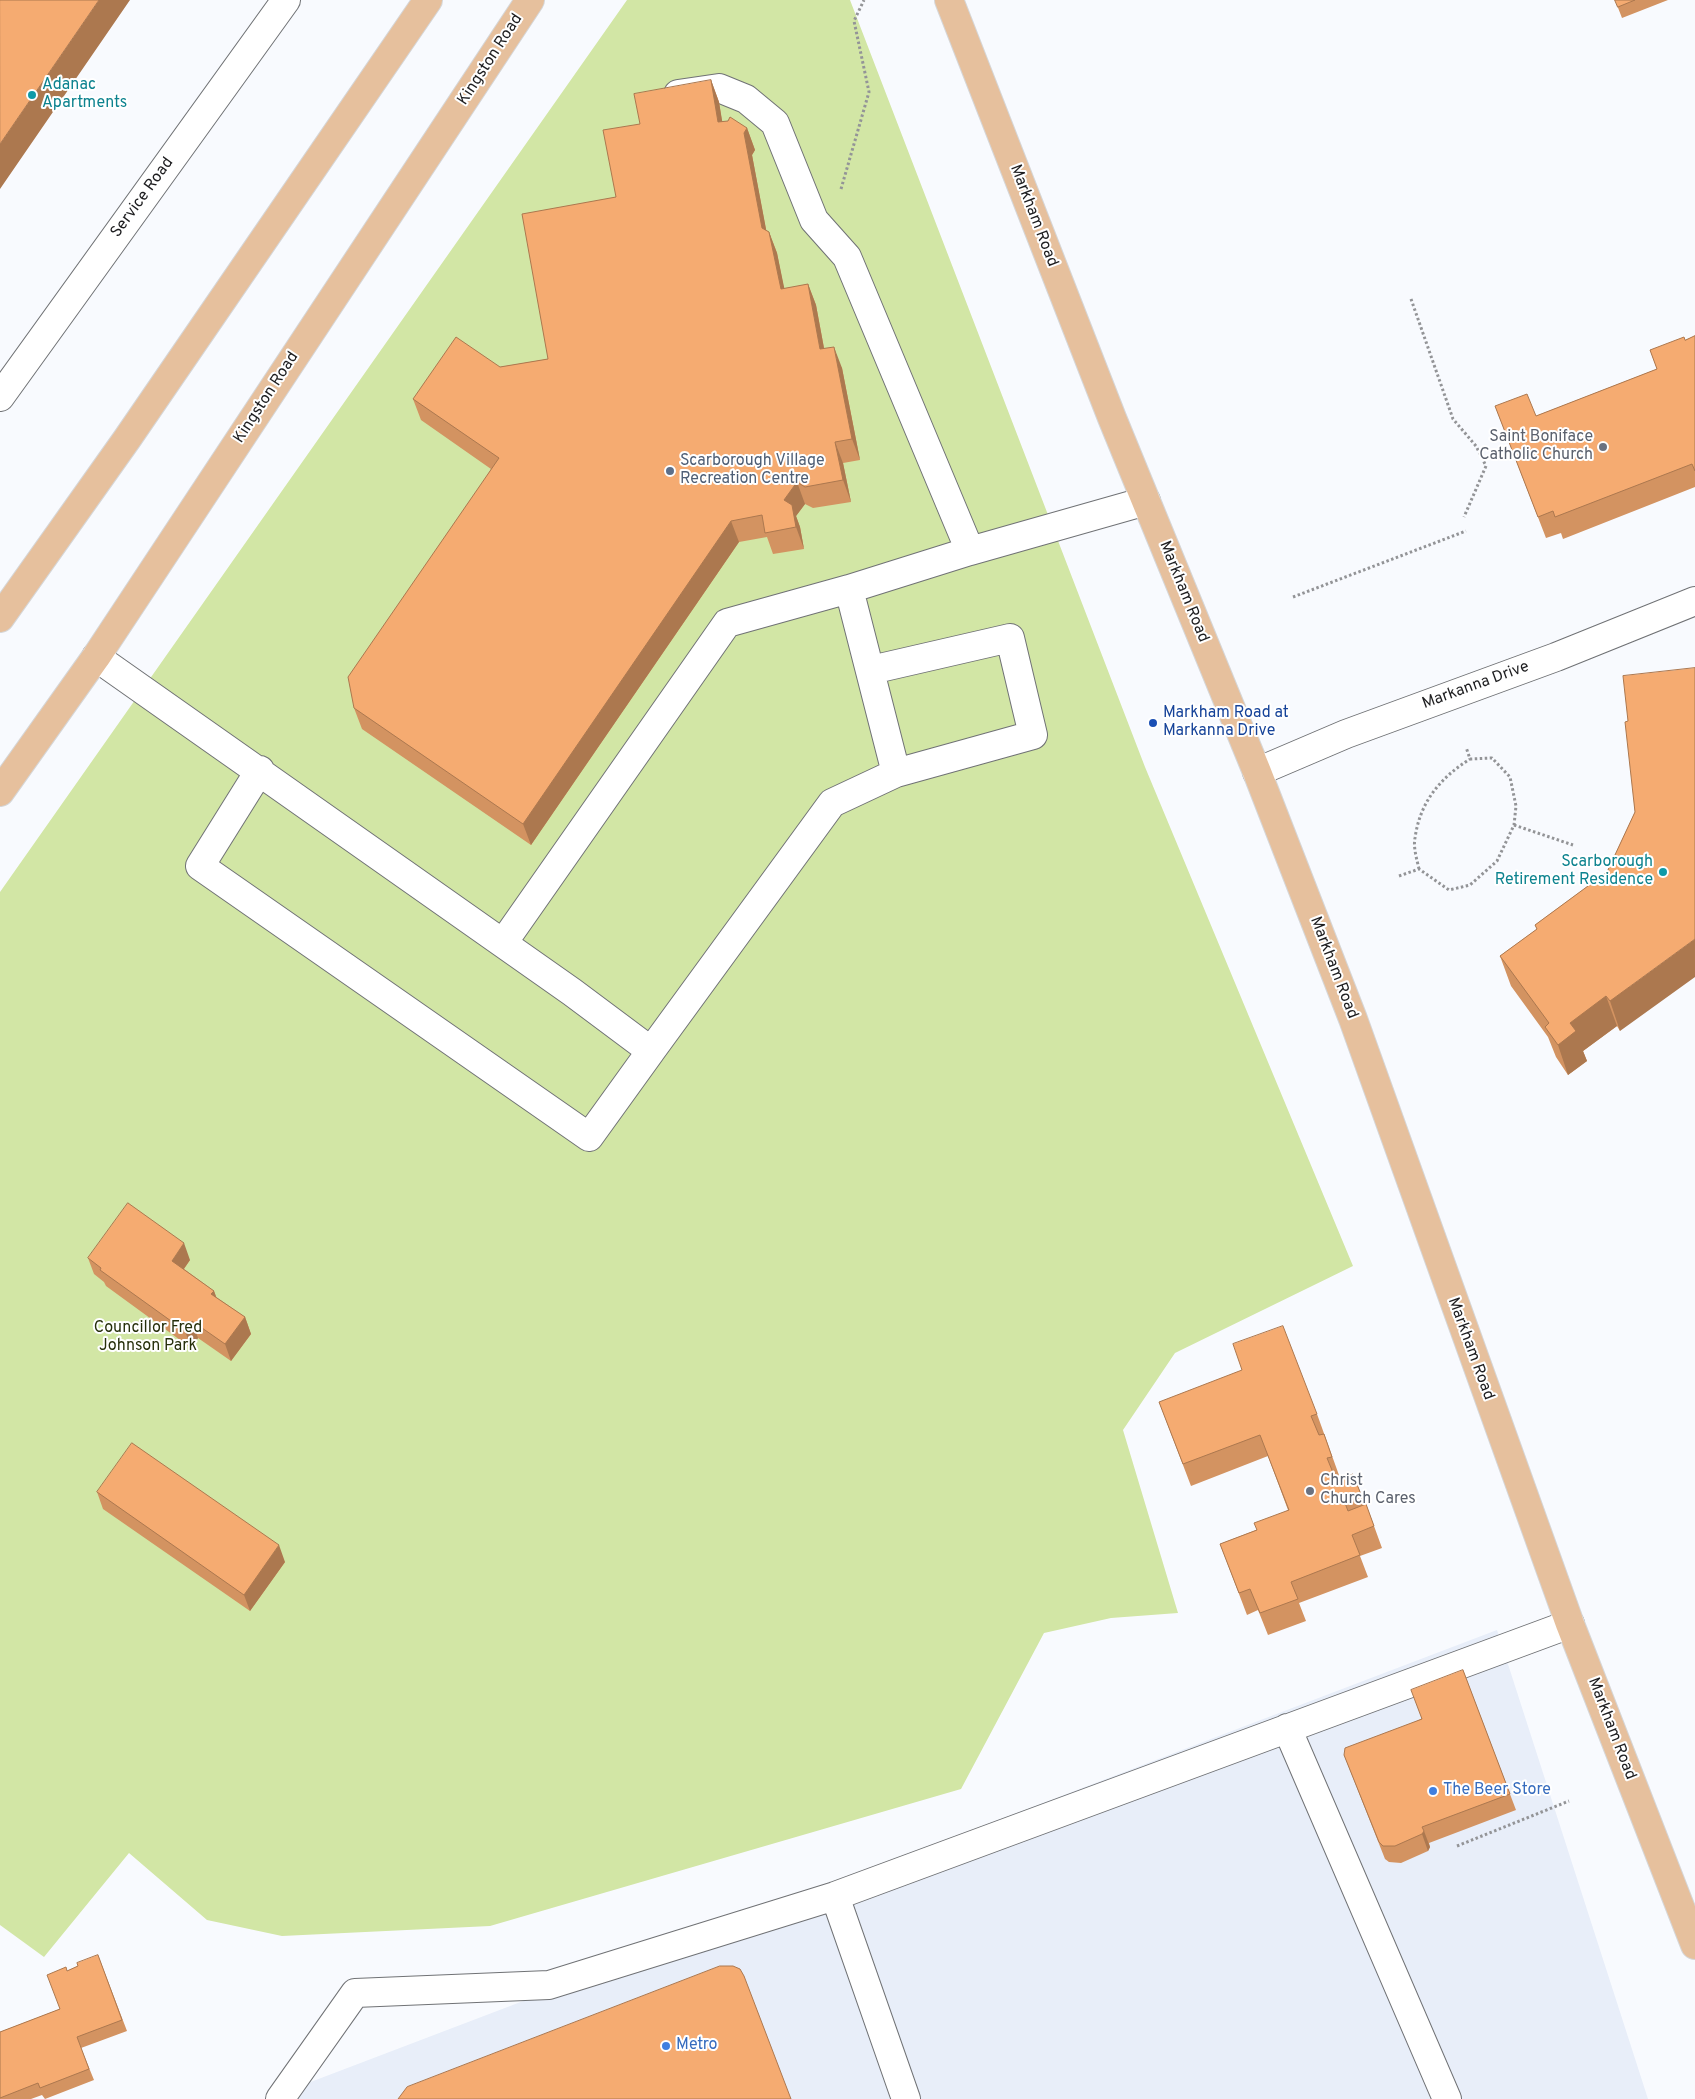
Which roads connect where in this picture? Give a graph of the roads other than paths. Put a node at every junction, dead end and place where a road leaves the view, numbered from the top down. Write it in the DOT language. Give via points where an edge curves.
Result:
graph roads {
  1 [pos="286,0"];
  2 [pos="428,0"];
  3 [pos="530,0"];
  4 [pos="949,0"];
  5 [pos="650,98"];
  6 [pos="0,397"];
  7 [pos="1146,501"];
  8 [pos="970,551"];
  9 [pos="850,589"];
  10 [pos="1695,601"];
  11 [pos="0,618"];
  12 [pos="96,657"];
  13 [pos="871,670"];
  14 [pos="260,770"];
  15 [pos="896,772"];
  16 [pos="1257,772"];
  17 [pos="0,792"];
  18 [pos="503,943"];
  19 [pos="650,1051"];
  20 [pos="1570,1624"];
  21 [pos="1288,1728"];
  22 [pos="835,1896"];
  23 [pos="1695,1945"];
  24 [pos="280,2099"];
  25 [pos="906,2099"];
  26 [pos="1447,2099"];
  1 -- 6 [label="street, Service Road"];
  2 -- 11 [label="main road"];
  3 -- 12 [label="main road, Kingston Road"];
  4 -- 7 [label="main road, Markham Road"];
  5 -- 8 [label="street" via="720,88 746,99 775,123 814,220 847,257"];
  7 -- 8 [label="street"];
  7 -- 16 [label="main road, Markham Road"];
  8 -- 9 [label="street"];
  9 -- 13 [label="street"];
  9 -- 18 [label="street" via="727,623"];
  10 -- 16 [label="street, Markanna Drive" via="1556,657 1346,734"];
  12 -- 14 [label="street"];
  12 -- 17 [label="main road, Kingston Road"];
  13 -- 15 [label="street"];
  13 -- 15 [label="street" via="1010,638 1034,735"];
  14 -- 18 [label="street"];
  14 -- 19 [label="street" via="200,866 589,1137"];
  15 -- 19 [label="street" via="832,802"];
  16 -- 20 [label="main road, Markham Road" via="1353,1019"];
  18 -- 19 [label="street"];
  20 -- 21 [label="street"];
  20 -- 23 [label="main road, Markham Road"];
  21 -- 22 [label="street"];
  21 -- 26 [label="street"];
  22 -- 24 [label="street" via="549,1985 355,1993"];
  22 -- 25 [label="street"];
}
